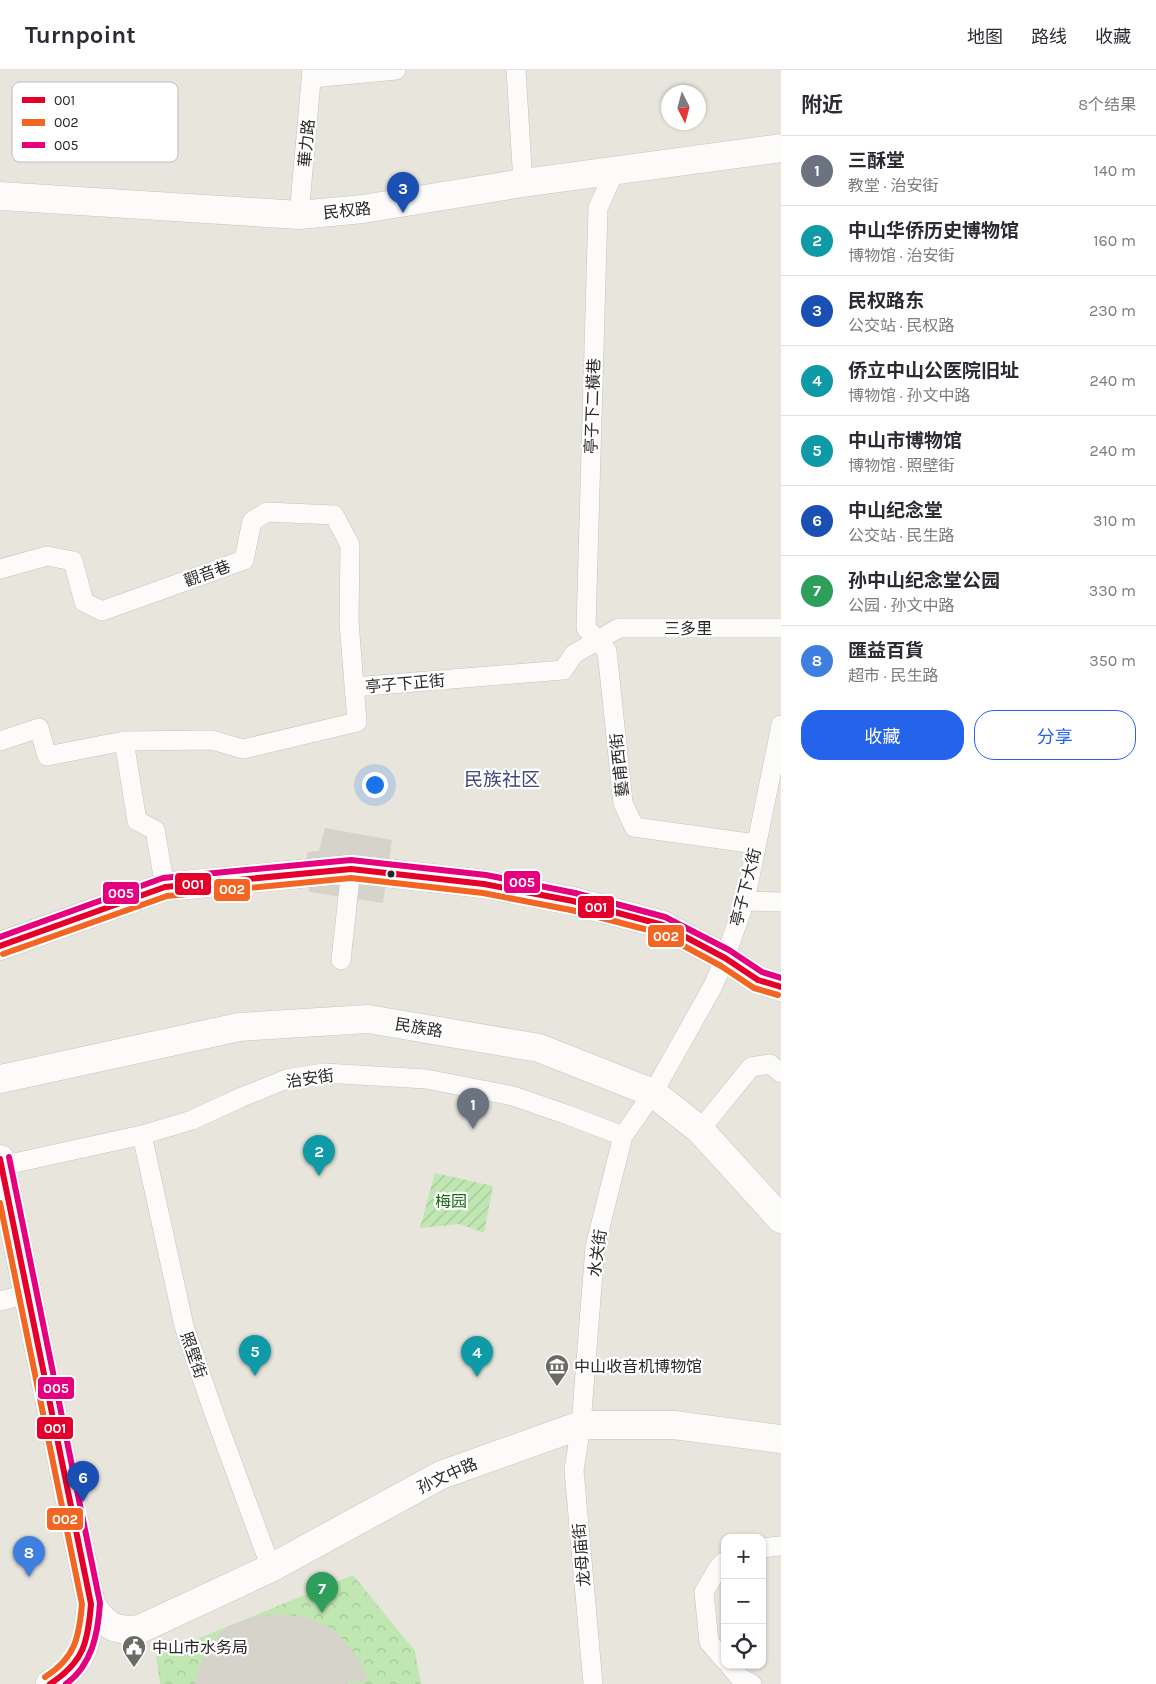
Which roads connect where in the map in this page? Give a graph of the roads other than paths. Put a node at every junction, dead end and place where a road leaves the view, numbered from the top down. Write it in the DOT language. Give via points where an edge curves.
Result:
graph roads {
  1 [pos="396,70"];
  2 [pos="516,70"];
  3 [pos="312,74"];
  4 [pos="781,148"];
  5 [pos="615,170"];
  6 [pos="523,183"];
  7 [pos="0,196"];
  8 [pos="299,215"];
  9 [pos="0,570"];
  10 [pos="781,628"];
  11 [pos="597,641"];
  12 [pos="354,687"];
  13 [pos="781,725"];
  14 [pos="0,741"];
  15 [pos="124,741"];
  16 [pos="756,844"];
  17 [pos="351,868"];
  18 [pos="165,887"];
  19 [pos="745,900"];
  20 [pos="781,902"];
  21 [pos="0,946"];
  22 [pos="725,958"];
  23 [pos="341,960"];
  24 [pos="781,987"];
  25 [pos="781,1073"];
  26 [pos="0,1079"];
  27 [pos="654,1093"];
  28 [pos="700,1130"];
  29 [pos="142,1135"];
  30 [pos="623,1136"];
  31 [pos="2,1175"];
  32 [pos="781,1219"];
  33 [pos="27,1294"];
  34 [pos="0,1301"];
  35 [pos="581,1425"];
  36 [pos="781,1440"];
  37 [pos="781,1546"];
  38 [pos="766,1548"];
  39 [pos="721,1565"];
  40 [pos="271,1568"];
  41 [pos="92,1604"];
  42 [pos="721,1656"];
  43 [pos="732,1669"];
  44 [pos="60,1677"];
  45 [pos="592,1684"];
  46 [pos="752,1684"];
  1 -- 3 [label="street"];
  2 -- 6 [label="street"];
  3 -- 8 [label="street, 華力路"];
  4 -- 5 [label="street, 民权路"];
  5 -- 6 [label="street, 民权路"];
  5 -- 11 [label="street, 亭子下二橫巷" via="598,208 586,628"];
  6 -- 8 [label="street, 民权路" via="363,209"];
  7 -- 8 [label="street, 民权路"];
  9 -- 12 [label="street, 觀音巷" via="47,556 74,561 84,602 102,611 244,560 252,521 267,512 334,515 350,545"];
  10 -- 11 [label="street, 三多里" via="619,628"];
  11 -- 12 [label="street, 亭子下正街" via="574,654 563,670"];
  11 -- 16 [label="street, 藝甫西街" via="607,650 623,803 634,827"];
  12 -- 15 [label="street, 亭子下正街" via="357,722 348,725 243,749 212,740"];
  13 -- 16 [label="street, 亭子下大街"];
  14 -- 15 [label="street, 亭子下正街" via="38,728 47,756"];
  15 -- 18 [label="street" via="137,821 155,830"];
  16 -- 19 [label="street, 亭子下大街"];
  17 -- 18 [label="street"];
  17 -- 22 [label="street" via="484,884 573,901 662,925"];
  17 -- 23 [label="street"];
  18 -- 21 [label="street"];
  19 -- 20 [label="street"];
  19 -- 22 [label="street, 亭子下大街"];
  22 -- 24 [label="street" via="758,980"];
  22 -- 27 [label="street, 亭子下大街"];
  25 -- 28 [label="street" via="770,1064 751,1067"];
  26 -- 27 [label="street, 民族路" via="239,1027 368,1019 539,1048"];
  27 -- 28 [label="street, 民族路"];
  27 -- 30 [label="street, 水关街"];
  28 -- 32 [label="street, 民族路"];
  29 -- 30 [label="street, 治安街" via="192,1120 287,1079 324,1073 426,1079 513,1096"];
  29 -- 31 [label="street, 治安街"];
  29 -- 40 [label="street, 照壁街" via="184,1326"];
  30 -- 35 [label="street, 水关街" via="595,1247"];
  31 -- 33 [label="street"];
  33 -- 34 [label="street"];
  33 -- 41 [label="street"];
  35 -- 36 [label="street, 孙文中路" via="674,1425"];
  35 -- 40 [label="street, 孙文中路" via="441,1475"];
  35 -- 45 [label="street, 龙母庙街" via="574,1470"];
  37 -- 38 [label="street"];
  39 -- 42 [label="street" via="704,1592 709,1642"];
  40 -- 41 [label="street, 孙文中路" via="140,1630 118,1630 99,1616"];
  41 -- 44 [label="street" via="88,1635 81,1653"];
  43 -- 46 [label="street"];
}
